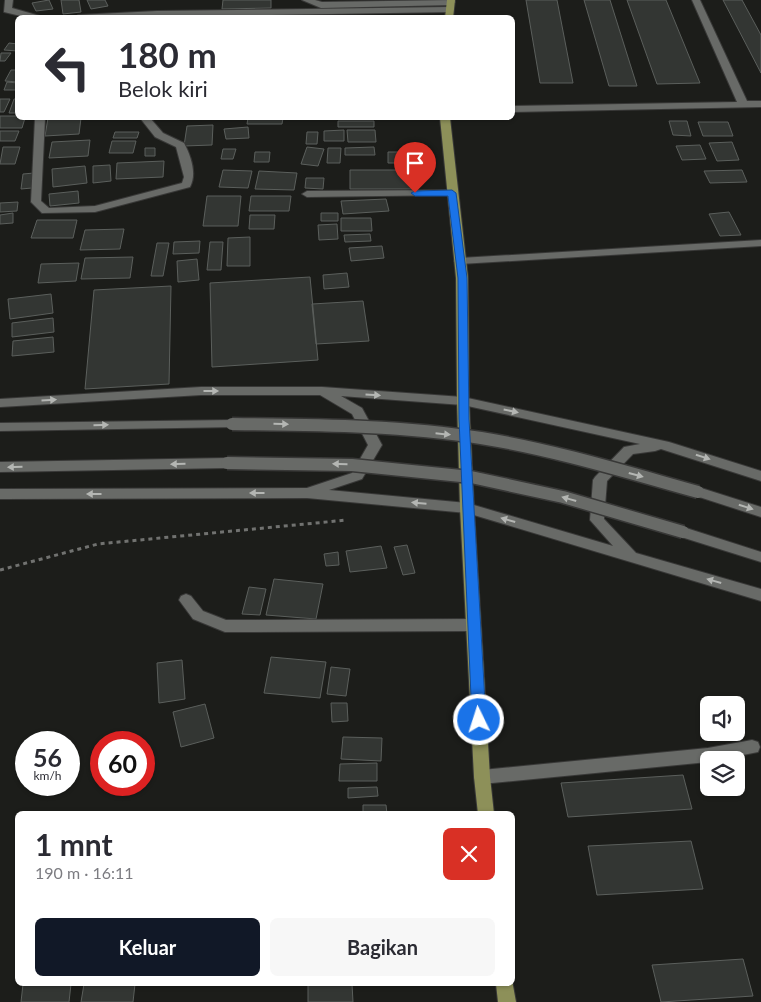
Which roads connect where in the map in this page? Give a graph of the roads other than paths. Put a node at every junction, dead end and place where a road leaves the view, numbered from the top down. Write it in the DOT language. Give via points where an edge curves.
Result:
graph roads {
  1 [pos="9,0"];
  2 [pos="306,0"];
  3 [pos="696,0"];
  4 [pos="450,7"];
  5 [pos="30,15"];
  6 [pos="189,15"];
  7 [pos="743,104"];
  8 [pos="761,104"];
  9 [pos="515,109"];
  10 [pos="40,120"];
  11 [pos="147,120"];
  12 [pos="445,120"];
  13 [pos="452,193"];
  14 [pos="306,194"];
  15 [pos="761,243"];
  16 [pos="460,261"];
  17 [pos="322,391"];
  18 [pos="463,401"];
  19 [pos="0,403"];
  20 [pos="0,427"];
  21 [pos="669,446"];
  22 [pos="0,467"];
  23 [pos="761,476"];
  24 [pos="307,493"];
  25 [pos="0,494"];
  26 [pos="468,508"];
  27 [pos="761,512"];
  28 [pos="630,556"];
  29 [pos="761,557"];
  30 [pos="761,594"];
  31 [pos="186,600"];
  32 [pos="473,625"];
  33 [pos="752,747"];
  34 [pos="482,777"];
  35 [pos="486,811"];
  36 [pos="505,986"];
  37 [pos="507,1002"];
  1 -- 5 [label="main road" via="7,10"];
  2 -- 4 [label="main road" via="321,5"];
  3 -- 7 [label="main road"];
  4 -- 6 [label="main road"];
  7 -- 8 [label="main road"];
  7 -- 9 [label="main road"];
  10 -- 11 [label="main road" via="36,202 52,212 95,209 186,185 189,177 180,145 159,135"];
  12 -- 13 [label="main road"];
  13 -- 14 [label="main road"];
  13 -- 16 [label="main road"];
  15 -- 16 [label="main road"];
  16 -- 18 [label="main road"];
  17 -- 18 [label="main road, one-way"];
  19 -- 17 [label="main road, one-way" via="200,391"];
  17 -- 24 [label="main road" via="357,411 375,445 357,476"];
  18 -- 21 [label="main road, one-way"];
  18 -- 26 [label="main road"];
  20 -- 27 [label="main road, one-way, bridge" via="358,426 481,438 578,459"];
  21 -- 23 [label="main road, one-way"];
  21 -- 28 [label="main road" via="629,450 600,480 597,520"];
  29 -- 22 [label="main road, one-way, bridge" via="562,497 471,477 352,464"];
  24 -- 25 [label="main road, one-way"];
  26 -- 24 [label="main road, one-way"];
  28 -- 26 [label="main road, one-way"];
  26 -- 32 [label="main road"];
  30 -- 28 [label="main road, one-way"];
  31 -- 32 [label="main road" via="198,615 225,626"];
  32 -- 34 [label="main road"];
  33 -- 34 [label="main road" via="708,755"];
  34 -- 35 [label="main road"];
  36 -- 37 [label="main road"];
}
